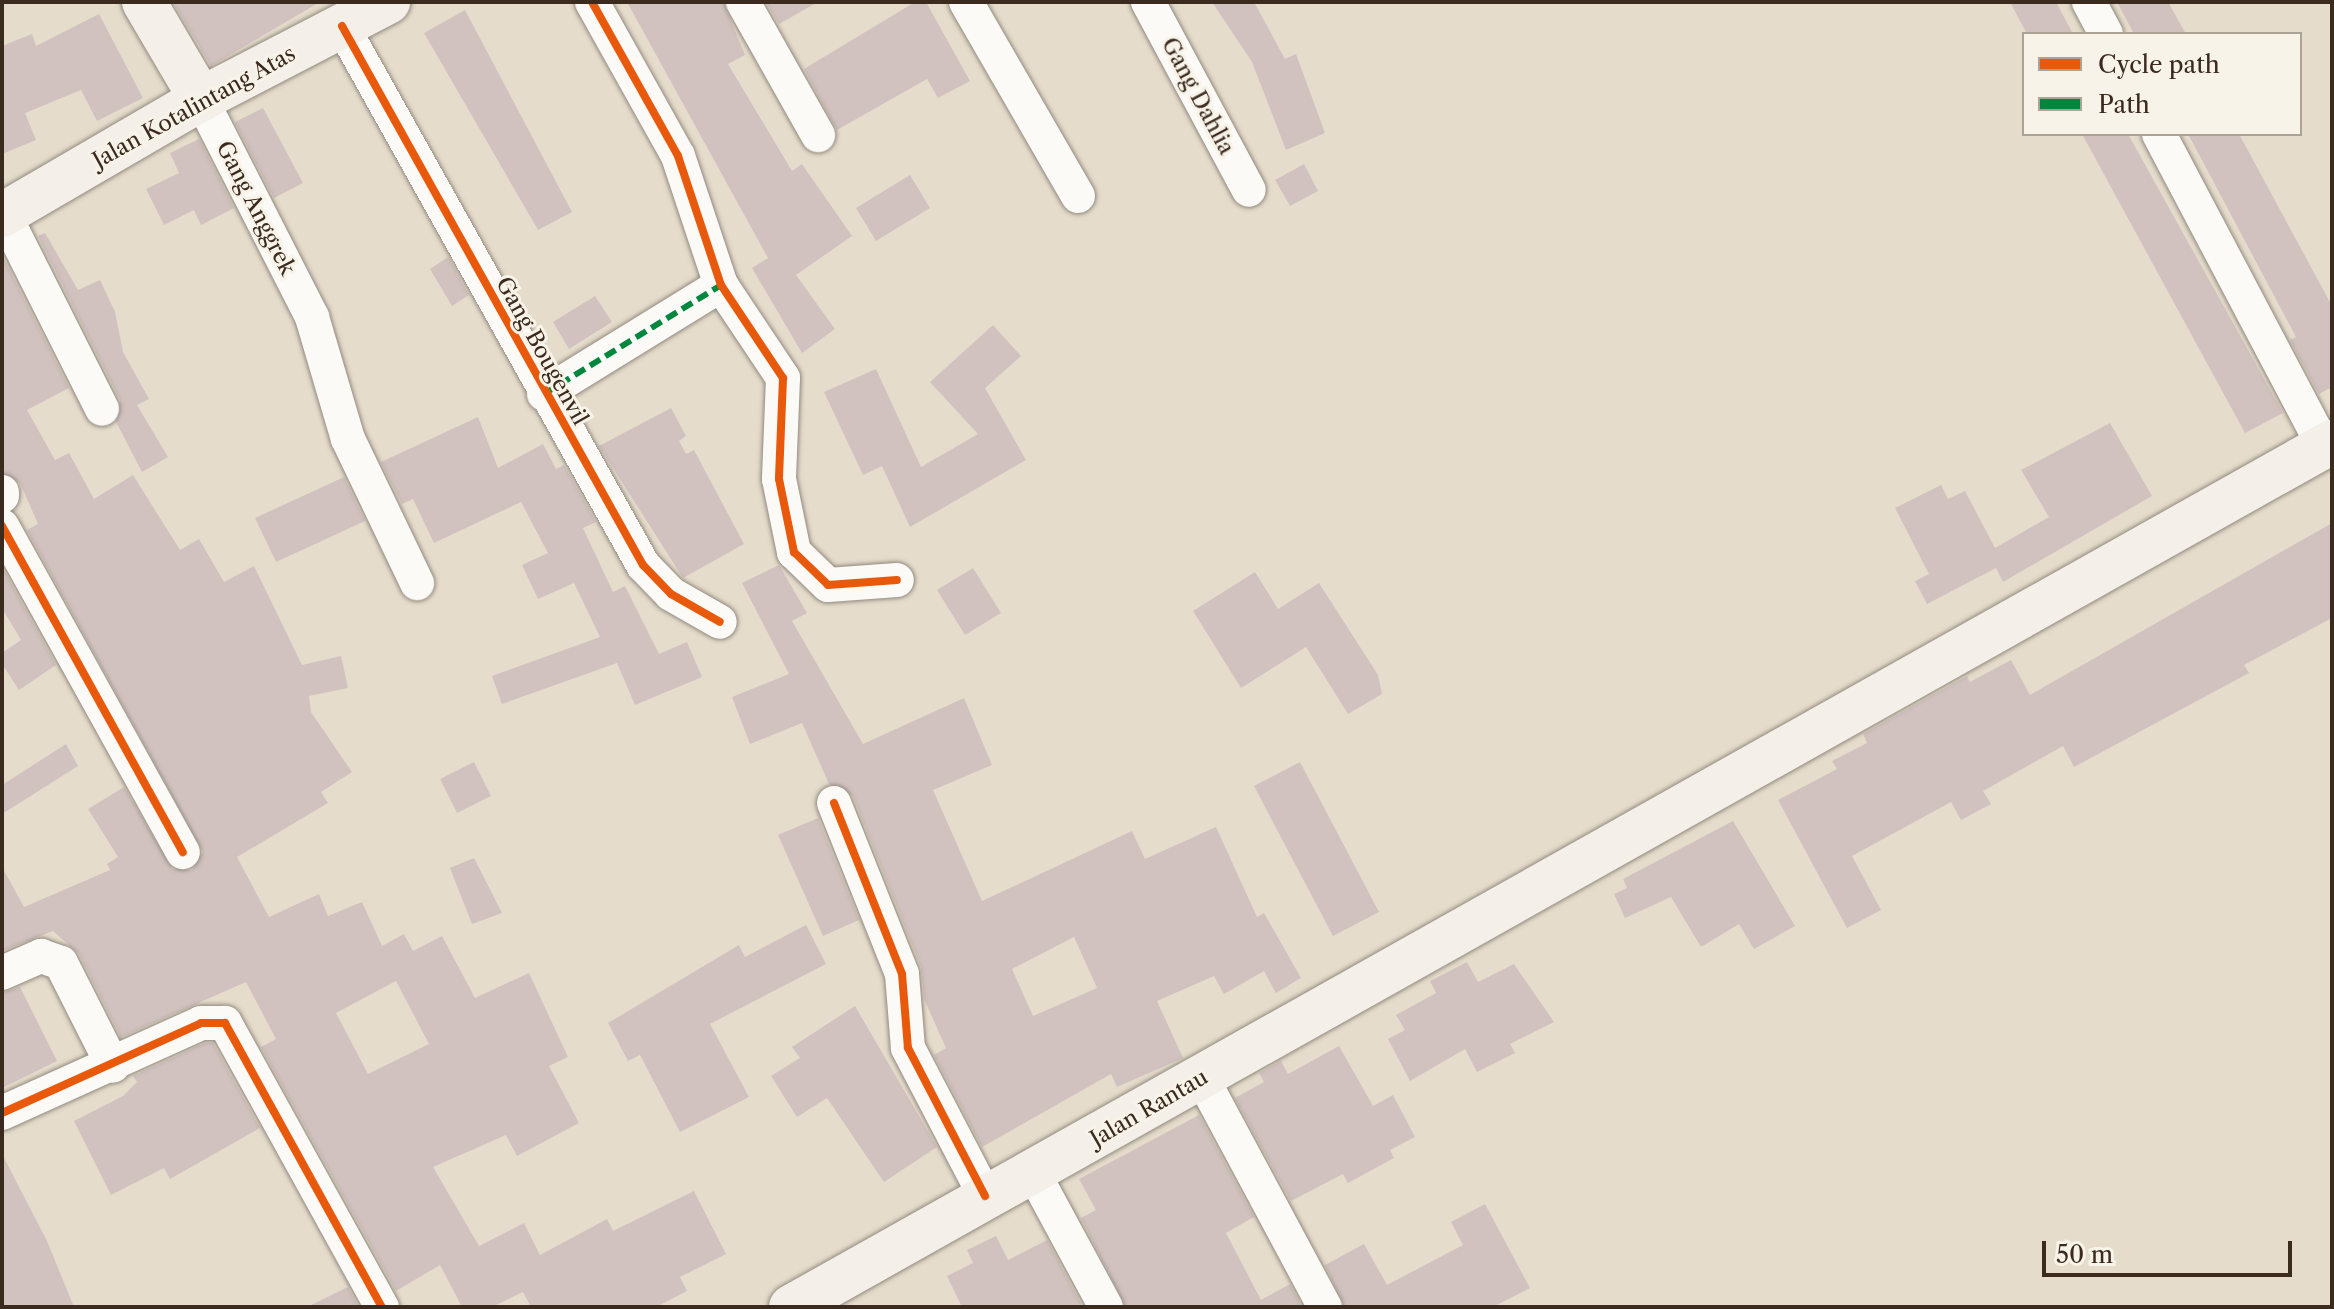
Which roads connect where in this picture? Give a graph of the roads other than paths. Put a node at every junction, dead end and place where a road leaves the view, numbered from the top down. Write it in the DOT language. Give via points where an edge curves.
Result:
graph roads {
  1 [pos="144,2"];
  2 [pos="388,2"];
  3 [pos="592,2"];
  4 [pos="743,2"];
  5 [pos="966,2"];
  6 [pos="1148,2"];
  7 [pos="2089,2"];
  8 [pos="342,26"];
  9 [pos="2105,32"];
  10 [pos="201,99"];
  11 [pos="818,135"];
  12 [pos="2160,136"];
  13 [pos="1249,190"];
  14 [pos="1078,196"];
  15 [pos="3,214"];
  16 [pos="721,285"];
  17 [pos="544,394"];
  18 [pos="102,409"];
  19 [pos="2328,444"];
  20 [pos="2,526"];
  21 [pos="897,580"];
  22 [pos="417,583"];
  23 [pos="720,622"];
  24 [pos="834,803"];
  25 [pos="183,852"];
  26 [pos="2,973"];
  27 [pos="113,1066"];
  28 [pos="1202,1078"];
  29 [pos="2,1113"];
  30 [pos="1034,1174"];
  31 [pos="985,1196"];
  32 [pos="813,1301"];
  33 [pos="382,1307"];
  34 [pos="1106,1307"];
  35 [pos="1325,1307"];
  1 -- 10 [label="main road"];
  2 -- 8 [label="main road, Jalan Kotalintang Atas"];
  3 -- 16 [label="street" via="678,156"];
  4 -- 11 [label="street"];
  5 -- 14 [label="street"];
  6 -- 13 [label="street, Gang Dahlia"];
  7 -- 9 [label="street"];
  8 -- 10 [label="main road, Jalan Kotalintang Atas"];
  8 -- 17 [label="street, Gang Bougenvil"];
  10 -- 15 [label="main road, Jalan Kotalintang Atas"];
  10 -- 22 [label="street, Gang Anggrek" via="312,317 348,439"];
  12 -- 19 [label="street"];
  15 -- 18 [label="street"];
  16 -- 17 [label="street"];
  16 -- 21 [label="street" via="783,378 780,490 804,570 828,585"];
  17 -- 23 [label="street, Gang Bougenvil" via="643,565 671,594"];
  19 -- 28 [label="main road, Jalan Rantau" via="1502,902"];
  20 -- 25 [label="street"];
  24 -- 31 [label="street" via="902,974 908,1048"];
  26 -- 27 [label="street" via="41,956 61,963"];
  27 -- 29 [label="street"];
  27 -- 33 [label="street" via="201,1023 216,1020 234,1030"];
  28 -- 30 [label="main road, Jalan Rantau"];
  28 -- 35 [label="street"];
  30 -- 31 [label="main road, Jalan Rantau"];
  30 -- 34 [label="street"];
  31 -- 32 [label="main road, Jalan Rantau"];
}
